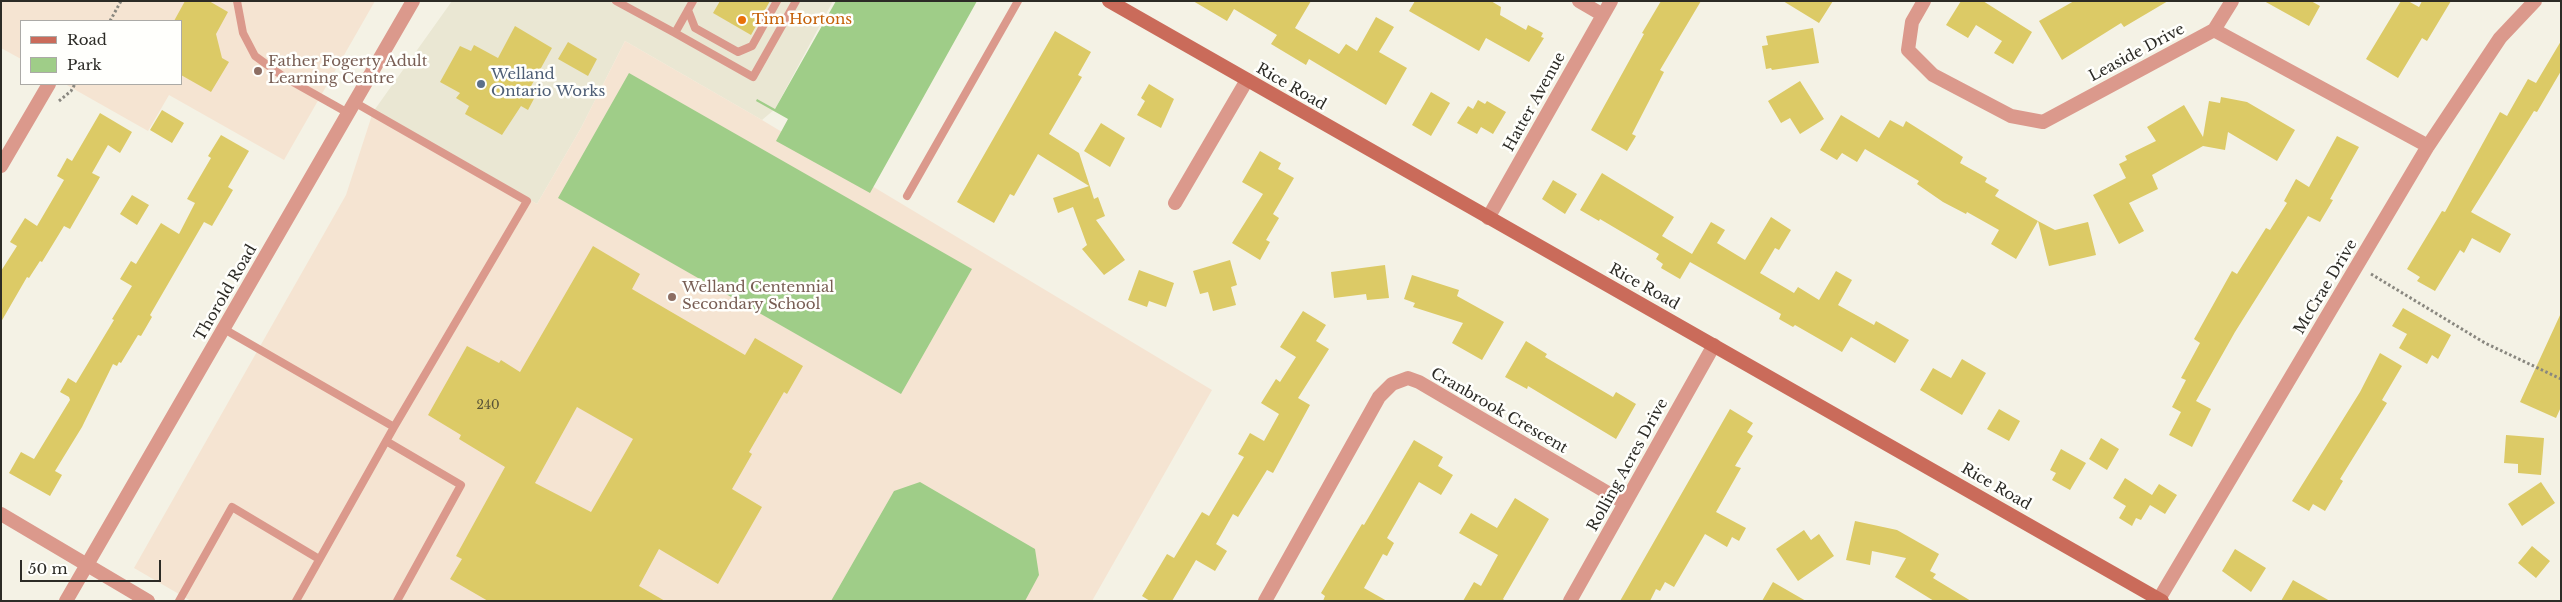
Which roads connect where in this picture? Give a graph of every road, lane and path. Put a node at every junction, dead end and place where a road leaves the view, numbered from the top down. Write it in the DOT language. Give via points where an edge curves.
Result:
graph roads {
  1 [pos="121,1"];
  2 [pos="238,1"];
  3 [pos="413,1"];
  4 [pos="616,1"];
  5 [pos="693,1"];
  6 [pos="777,1"];
  7 [pos="796,1"];
  8 [pos="1018,1"];
  9 [pos="1109,1"];
  10 [pos="1579,1"];
  11 [pos="1611,1"];
  12 [pos="1924,1"];
  13 [pos="2232,1"];
  14 [pos="2535,1"];
  15 [pos="688,10"];
  16 [pos="1603,15"];
  17 [pos="111,20"];
  18 [pos="2214,30"];
  19 [pos="675,33"];
  20 [pos="1247,80"];
  21 [pos="49,85"];
  22 [pos="75,85"];
  23 [pos="56,102"];
  24 [pos="351,108"];
  25 [pos="2428,146"];
  26 [pos="1,166"];
  27 [pos="907,196"];
  28 [pos="1176,203"];
  29 [pos="1488,218"];
  30 [pos="2357,266"];
  31 [pos="224,329"];
  32 [pos="1714,345"];
  33 [pos="2561,379"];
  34 [pos="394,427"];
  35 [pos="386,441"];
  36 [pos="1625,503"];
  37 [pos="1,514"];
  38 [pos="319,559"];
  39 [pos="87,564"];
  40 [pos="2161,600"];
  41 [pos="66,601"];
  42 [pos="148,601"];
  43 [pos="178,601"];
  44 [pos="296,601"];
  45 [pos="397,601"];
  46 [pos="1265,601"];
  47 [pos="1570,601"];
  1 -- 17 [label="path"];
  2 -- 24 [label="lane" via="243,33 255,56 278,73"];
  3 -- 24 [label="street, Thorold Road"];
  4 -- 19 [label="lane"];
  5 -- 15 [label="lane"];
  6 -- 15 [label="lane" via="752,46 738,52 702,34 695,28"];
  7 -- 19 [label="lane" via="753,77"];
  8 -- 27 [label="lane"];
  9 -- 20 [label="main road, Rice Road"];
  10 -- 16 [label="street"];
  11 -- 16 [label="street, Hatter Avenue"];
  12 -- 18 [label="street, Leaside Drive" via="1912,22 1908,50 1933,75 2011,116 2043,122"];
  13 -- 18 [label="street"];
  14 -- 25 [label="street, McCrae Drive" via="2500,38"];
  15 -- 19 [label="lane"];
  16 -- 29 [label="street, Hatter Avenue"];
  18 -- 25 [label="street"];
  20 -- 28 [label="street"];
  20 -- 29 [label="main road, Rice Road"];
  21 -- 26 [label="street"];
  22 -- 23 [label="path"];
  24 -- 31 [label="street, Thorold Road"];
  24 -- 34 [label="lane" via="527,201"];
  25 -- 30 [label="street, McCrae Drive"];
  29 -- 32 [label="main road, Rice Road"];
  30 -- 33 [label="path" via="2485,343"];
  30 -- 40 [label="street, McCrae Drive"];
  31 -- 34 [label="lane"];
  31 -- 39 [label="street, Thorold Road"];
  32 -- 36 [label="street, Rolling Acres Drive"];
  32 -- 40 [label="main road, Rice Road"];
  34 -- 35 [label="lane"];
  35 -- 38 [label="lane"];
  35 -- 45 [label="lane" via="462,485"];
  36 -- 46 [label="street, Cranbrook Crescent" via="1408,378 1392,384 1379,397"];
  36 -- 47 [label="street, Rolling Acres Drive"];
  37 -- 39 [label="street"];
  38 -- 43 [label="lane" via="232,507"];
  38 -- 44 [label="lane"];
  39 -- 41 [label="street, Thorold Road"];
  39 -- 42 [label="street"];
}
